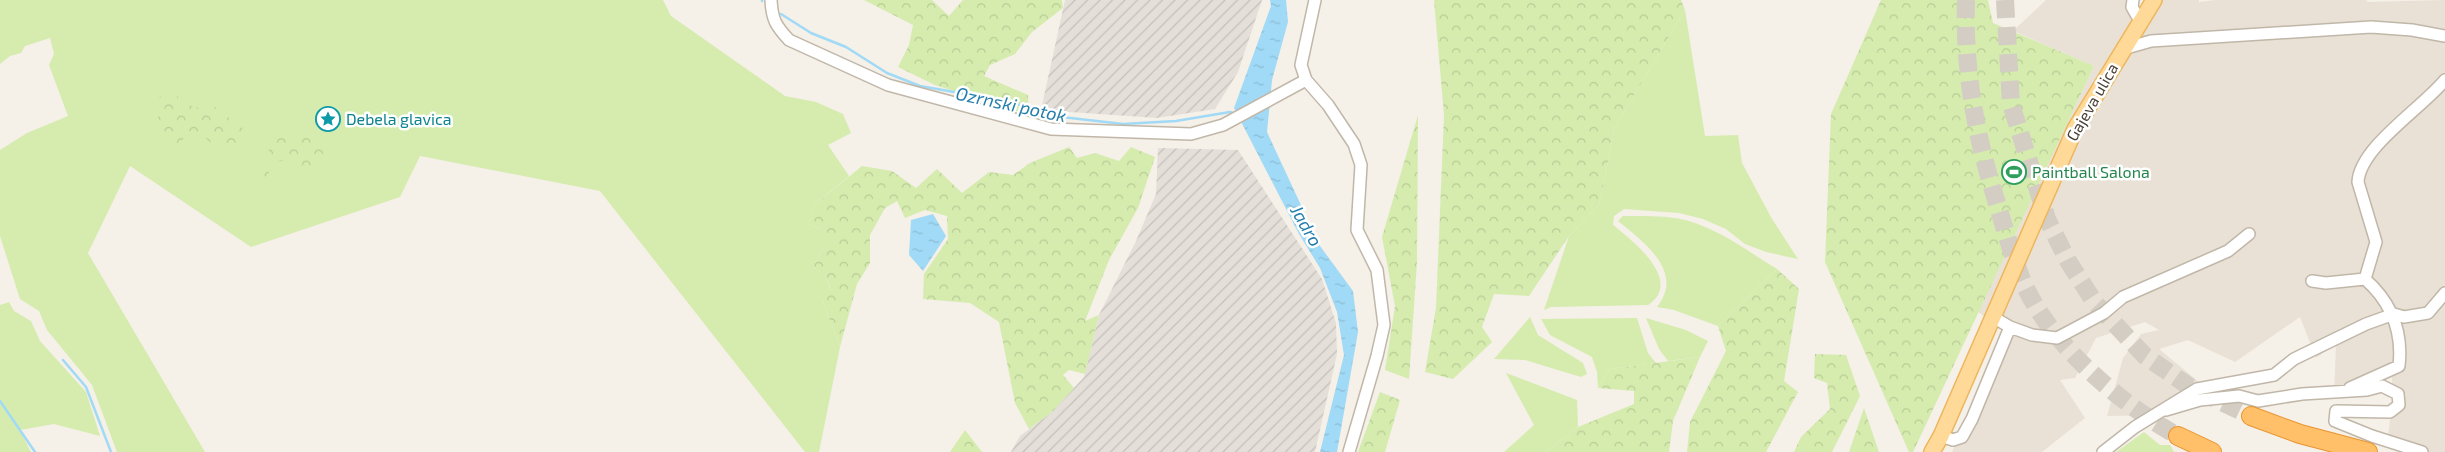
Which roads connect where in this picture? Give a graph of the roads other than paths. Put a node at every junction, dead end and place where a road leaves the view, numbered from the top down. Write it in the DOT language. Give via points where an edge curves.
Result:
graph roads {
  1 [pos="771,0"];
  2 [pos="1315,0"];
  3 [pos="2133,0"];
  4 [pos="2154,0"];
  5 [pos="2140,21"];
  6 [pos="2445,36"];
  7 [pos="2123,49"];
  8 [pos="1306,80"];
  9 [pos="2445,80"];
  10 [pos="2249,234"];
  11 [pos="2365,279"];
  12 [pos="2312,281"];
  13 [pos="2445,293"];
  14 [pos="2394,314"];
  15 [pos="1993,317"];
  16 [pos="2010,327"];
  17 [pos="2324,394"];
  18 [pos="2166,410"];
  19 [pos="2250,416"];
  20 [pos="1941,436"];
  21 [pos="2178,436"];
  22 [pos="1349,452"];
  23 [pos="1932,452"];
  24 [pos="2103,452"];
  25 [pos="2212,452"];
  26 [pos="2368,452"];
  27 [pos="2422,452"];
  1 -- 8 [label="street" via="772,16 789,40 888,85 1052,129 1191,134 1223,126"];
  2 -- 8 [label="street" via="1301,65"];
  3 -- 5 [label="street" via="2132,7"];
  4 -- 5 [label="main road"];
  5 -- 7 [label="main road"];
  6 -- 7 [label="street, Gajeva ulica" via="2371,27 2150,41"];
  7 -- 15 [label="main road, Gajeva ulica" via="2075,129"];
  8 -- 22 [label="street" via="1354,144 1361,165 1357,230 1377,270 1384,325"];
  9 -- 11 [label="street" via="2378,145 2358,173 2376,242"];
  10 -- 16 [label="street" via="2228,251 2123,297 2104,313 2057,338 2032,335"];
  11 -- 12 [label="street" via="2326,283"];
  11 -- 14 [label="street" via="2378,290"];
  13 -- 14 [label="street" via="2428,313 2404,317"];
  14 -- 17 [label="street" via="2401,350 2399,366 2359,386"];
  14 -- 18 [label="street" via="2294,359 2274,375 2197,389"];
  15 -- 16 [label="street"];
  15 -- 20 [label="main road, Gajeva ulica"];
  16 -- 20 [label="street" via="1962,437 1953,440"];
  17 -- 18 [label="street" via="2258,401 2239,396 2200,400"];
  17 -- 27 [label="street" via="2382,386 2398,394 2399,405 2390,412 2336,411 2335,421"];
  18 -- 24 [label="street" via="2135,427"];
  19 -- 26 [label="highway" via="2300,434"];
  20 -- 23 [label="main road, Gajeva ulica"];
  21 -- 25 [label="highway"];
}
